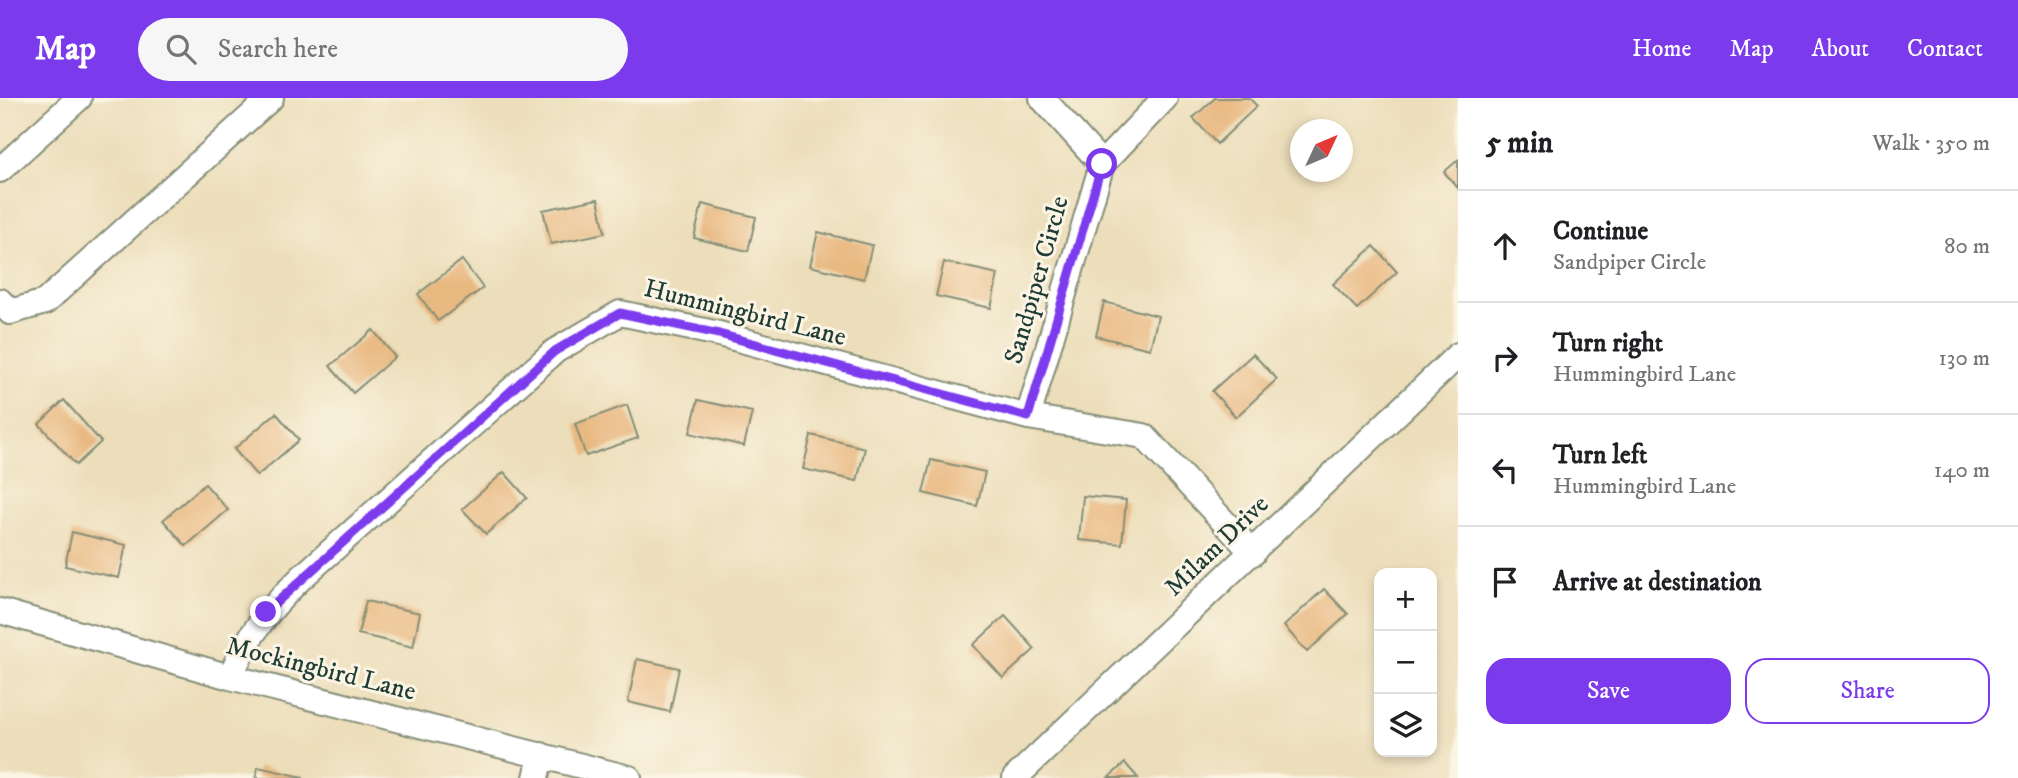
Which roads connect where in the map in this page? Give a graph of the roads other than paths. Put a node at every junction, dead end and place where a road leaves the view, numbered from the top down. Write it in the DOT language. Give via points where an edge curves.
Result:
graph roads {
  1 [pos="79,98"];
  2 [pos="271,98"];
  3 [pos="1042,98"];
  4 [pos="1165,98"];
  5 [pos="1102,164"];
  6 [pos="0,170"];
  7 [pos="0,302"];
  8 [pos="1458,355"];
  9 [pos="1028,417"];
  10 [pos="1253,553"];
  11 [pos="0,611"];
  12 [pos="230,677"];
  13 [pos="539,767"];
  14 [pos="614,776"];
  15 [pos="1015,778"];
  1 -- 6 [label="street"];
  2 -- 7 [label="street" via="45,302 10,312"];
  3 -- 5 [label="street"];
  4 -- 5 [label="street"];
  5 -- 9 [label="street, Sandpiper Circle"];
  8 -- 10 [label="street, Milam Drive"];
  9 -- 10 [label="street, Hummingbird Lane" via="1144,436"];
  9 -- 12 [label="street, Hummingbird Lane" via="719,334 620,313 555,351 301,578 266,612 247,639"];
  10 -- 15 [label="street, Milam Drive"];
  11 -- 12 [label="street, Mockingbird Lane"];
  12 -- 13 [label="street, Mockingbird Lane"];
  13 -- 14 [label="street, Mockingbird Lane"];
}
